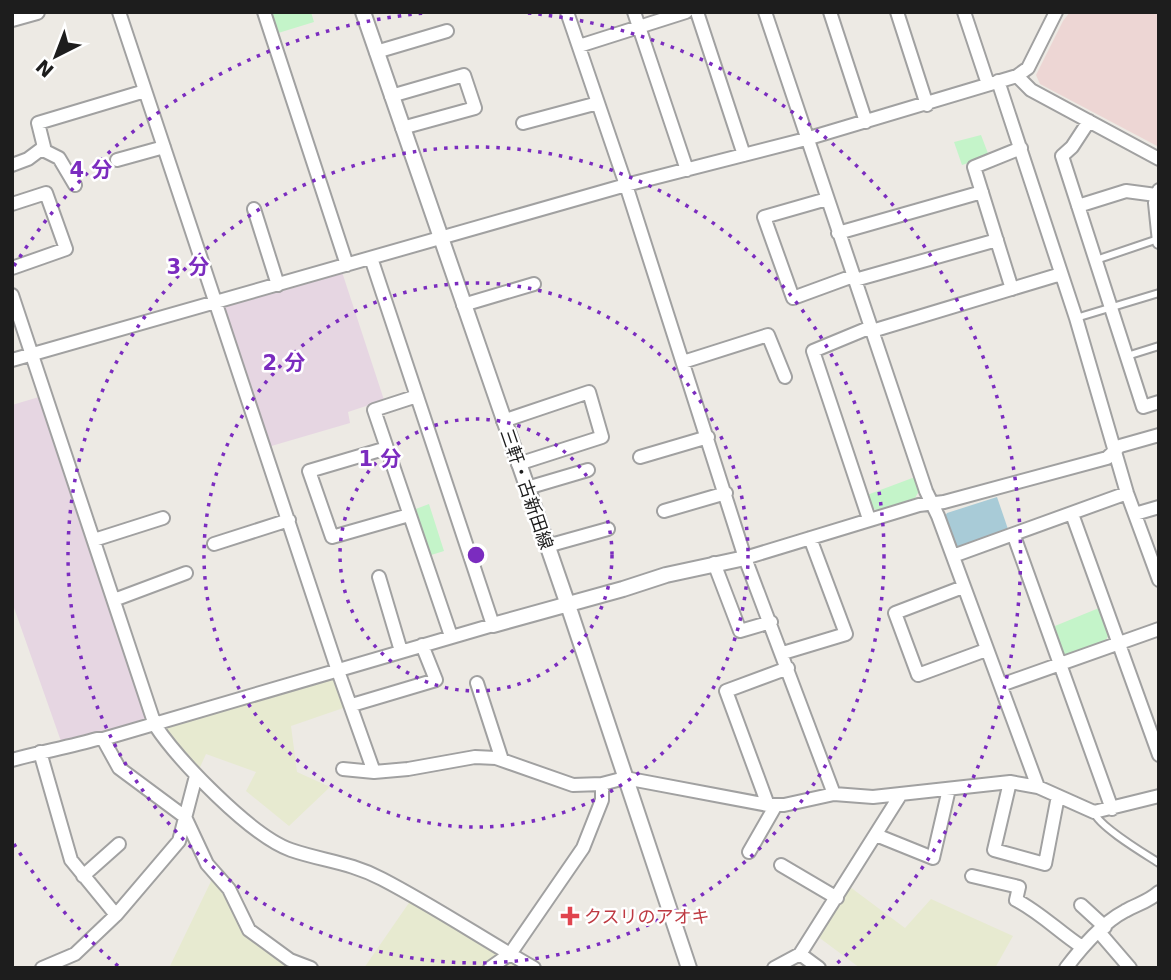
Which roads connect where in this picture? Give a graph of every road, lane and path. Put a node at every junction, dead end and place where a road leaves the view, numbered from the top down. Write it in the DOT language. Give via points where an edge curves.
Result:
graph roads {
  1 [pos="37,12"];
  2 [pos="120,12"];
  3 [pos="264,12"];
  4 [pos="363,12"];
  5 [pos="567,12"];
  6 [pos="634,12"];
  7 [pos="686,12"];
  8 [pos="698,12"];
  9 [pos="765,12"];
  10 [pos="830,12"];
  11 [pos="897,12"];
  12 [pos="964,12"];
  13 [pos="1056,12"];
  14 [pos="12,19"];
  15 [pos="639,28"];
  16 [pos="447,31"];
  17 [pos="579,46"];
  18 [pos="376,52"];
  19 [pos="1017,76"];
  20 [pos="993,83"];
  21 [pos="145,91"];
  22 [pos="391,96"];
  23 [pos="598,103"];
  24 [pos="927,105"];
  25 [pos="1089,121"];
  26 [pos="866,122"];
  27 [pos="523,123"];
  28 [pos="402,128"];
  29 [pos="806,139"];
  30 [pos="164,146"];
  31 [pos="1021,148"];
  32 [pos="41,149"];
  33 [pos="744,155"];
  34 [pos="1159,159"];
  35 [pos="117,160"];
  36 [pos="12,165"];
  37 [pos="687,170"];
  38 [pos="626,185"];
  39 [pos="75,186"];
  40 [pos="982,192"];
  41 [pos="1158,192"];
  42 [pos="827,199"];
  43 [pos="12,204"];
  44 [pos="1078,206"];
  45 [pos="254,209"];
  46 [pos="838,233"];
  47 [pos="440,238"];
  48 [pos="1158,238"];
  49 [pos="996,240"];
  50 [pos="371,258"];
  51 [pos="1096,260"];
  52 [pos="347,265"];
  53 [pos="12,268"];
  54 [pos="1061,274"];
  55 [pos="854,278"];
  56 [pos="534,284"];
  57 [pos="278,285"];
  58 [pos="1012,289"];
  59 [pos="1159,293"];
  60 [pos="12,295"];
  61 [pos="215,303"];
  62 [pos="463,304"];
  63 [pos="1111,307"];
  64 [pos="1076,318"];
  65 [pos="871,329"];
  66 [pos="1159,346"];
  67 [pos="32,354"];
  68 [pos="1127,356"];
  69 [pos="12,360"];
  70 [pos="683,362"];
  71 [pos="785,376"];
  72 [pos="417,396"];
  73 [pos="1159,402"];
  74 [pos="503,421"];
  75 [pos="1159,435"];
  76 [pos="708,437"];
  77 [pos="387,449"];
  78 [pos="1116,449"];
  79 [pos="640,457"];
  80 [pos="518,464"];
  81 [pos="588,470"];
  82 [pos="527,488"];
  83 [pos="726,493"];
  84 [pos="1127,493"];
  85 [pos="932,503"];
  86 [pos="1159,507"];
  87 [pos="664,511"];
  88 [pos="1072,514"];
  89 [pos="1135,514"];
  90 [pos="409,515"];
  91 [pos="163,517"];
  92 [pos="869,519"];
  93 [pos="289,520"];
  94 [pos="608,529"];
  95 [pos="1014,536"];
  96 [pos="810,538"];
  97 [pos="94,540"];
  98 [pos="214,544"];
  99 [pos="547,546"];
  100 [pos="953,556"];
  101 [pos="745,558"];
  102 [pos="714,563"];
  103 [pos="186,573"];
  104 [pos="379,577"];
  105 [pos="1159,580"];
  106 [pos="963,587"];
  107 [pos="114,600"];
  108 [pos="568,605"];
  109 [pos="771,622"];
  110 [pos="493,625"];
  111 [pos="1159,629"];
  112 [pos="451,636"];
  113 [pos="1118,643"];
  114 [pos="422,645"];
  115 [pos="986,650"];
  116 [pos="401,651"];
  117 [pos="783,653"];
  118 [pos="1059,664"];
  119 [pos="788,668"];
  120 [pos="338,671"];
  121 [pos="477,683"];
  122 [pos="1001,685"];
  123 [pos="352,705"];
  124 [pos="155,724"];
  125 [pos="103,739"];
  126 [pos="40,752"];
  127 [pos="1159,755"];
  128 [pos="12,760"];
  129 [pos="502,760"];
  130 [pos="343,769"];
  131 [pos="374,772"];
  132 [pos="196,776"];
  133 [pos="625,778"];
  134 [pos="1010,782"];
  135 [pos="602,784"];
  136 [pos="1038,787"];
  137 [pos="950,789"];
  138 [pos="834,794"];
  139 [pos="901,794"];
  140 [pos="1058,796"];
  141 [pos="1159,796"];
  142 [pos="772,805"];
  143 [pos="1112,809"];
  144 [pos="1094,812"];
  145 [pos="185,817"];
  146 [pos="876,835"];
  147 [pos="119,844"];
  148 [pos="749,852"];
  149 [pos="71,860"];
  150 [pos="1159,863"];
  151 [pos="781,865"];
  152 [pos="61,870"];
  153 [pos="83,876"];
  154 [pos="972,876"];
  155 [pos="1159,892"];
  156 [pos="836,898"];
  157 [pos="1081,905"];
  158 [pos="116,915"];
  159 [pos="1102,929"];
  160 [pos="1082,947"];
  161 [pos="510,954"];
  162 [pos="800,954"];
  163 [pos="41,968"];
  164 [pos="311,968"];
  165 [pos="490,968"];
  166 [pos="534,968"];
  167 [pos="689,968"];
  168 [pos="774,968"];
  169 [pos="819,968"];
  170 [pos="1066,968"];
  171 [pos="1130,968"];
  1 -- 14 [label="street"];
  2 -- 21 [label="street"];
  3 -- 52 [label="street"];
  4 -- 18 [label="street, 三軒・古新田線"];
  5 -- 17 [label="street"];
  6 -- 15 [label="street"];
  7 -- 15 [label="street"];
  8 -- 33 [label="street"];
  9 -- 29 [label="street"];
  10 -- 26 [label="street"];
  11 -- 24 [label="street"];
  12 -- 20 [label="street"];
  13 -- 19 [label="street" via="1028,68"];
  15 -- 17 [label="street"];
  15 -- 37 [label="street"];
  16 -- 18 [label="street"];
  17 -- 23 [label="street"];
  18 -- 22 [label="street, 三軒・古新田線"];
  19 -- 20 [label="street"];
  19 -- 25 [label="street" via="1031,90"];
  20 -- 24 [label="street"];
  20 -- 31 [label="street"];
  21 -- 30 [label="street"];
  21 -- 32 [label="street" via="38,123"];
  22 -- 28 [label="street, 三軒・古新田線"];
  22 -- 28 [label="street" via="464,75 475,108"];
  23 -- 27 [label="street"];
  23 -- 38 [label="street"];
  24 -- 26 [label="street"];
  25 -- 34 [label="street"];
  25 -- 44 [label="street" via="1062,156"];
  26 -- 29 [label="street"];
  28 -- 47 [label="street, 三軒・古新田線"];
  29 -- 33 [label="street"];
  29 -- 42 [label="street"];
  30 -- 35 [label="street"];
  30 -- 61 [label="street"];
  31 -- 40 [label="street" via="974,167"];
  31 -- 54 [label="street"];
  32 -- 36 [label="street"];
  32 -- 39 [label="street" via="59,158"];
  33 -- 37 [label="street"];
  37 -- 38 [label="street"];
  38 -- 47 [label="street"];
  38 -- 70 [label="street"];
  40 -- 46 [label="street"];
  40 -- 49 [label="street"];
  41 -- 44 [label="street" via="1126,191"];
  41 -- 48 [label="street"];
  42 -- 46 [label="street"];
  42 -- 55 [label="street" via="764,217 793,298"];
  43 -- 53 [label="street" via="46,193 66,249"];
  44 -- 51 [label="street"];
  45 -- 57 [label="street"];
  46 -- 55 [label="street"];
  47 -- 50 [label="street"];
  47 -- 62 [label="street, 三軒・古新田線"];
  48 -- 51 [label="lane"];
  49 -- 55 [label="street"];
  49 -- 58 [label="street"];
  50 -- 52 [label="street"];
  50 -- 72 [label="street"];
  51 -- 63 [label="street"];
  52 -- 57 [label="street"];
  54 -- 58 [label="street"];
  54 -- 64 [label="street"];
  55 -- 65 [label="street"];
  56 -- 62 [label="street"];
  57 -- 61 [label="street"];
  58 -- 65 [label="street"];
  59 -- 63 [label="lane"];
  60 -- 67 [label="street"];
  61 -- 67 [label="street"];
  61 -- 93 [label="street"];
  62 -- 74 [label="street, 三軒・古新田線"];
  63 -- 64 [label="lane"];
  63 -- 68 [label="street"];
  64 -- 78 [label="street"];
  65 -- 85 [label="street"];
  65 -- 92 [label="street" via="813,351"];
  66 -- 68 [label="lane"];
  67 -- 69 [label="street"];
  67 -- 97 [label="street"];
  68 -- 73 [label="street" via="1143,407"];
  70 -- 71 [label="street" via="768,335"];
  70 -- 76 [label="street"];
  72 -- 77 [label="street" via="374,410"];
  72 -- 110 [label="street"];
  74 -- 80 [label="street, 三軒・古新田線"];
  74 -- 80 [label="street" via="589,392 602,437"];
  75 -- 78 [label="street"];
  76 -- 79 [label="street"];
  76 -- 83 [label="street"];
  77 -- 90 [label="street"];
  77 -- 90 [label="street" via="309,471 332,537"];
  78 -- 84 [label="street"];
  78 -- 85 [label="street" via="1107,458"];
  80 -- 82 [label="street, 三軒・古新田線"];
  81 -- 82 [label="street"];
  82 -- 99 [label="street, 三軒・古新田線"];
  83 -- 87 [label="street"];
  83 -- 101 [label="street"];
  84 -- 88 [label="street"];
  84 -- 89 [label="street"];
  85 -- 92 [label="street"];
  85 -- 100 [label="street"];
  86 -- 89 [label="street"];
  88 -- 95 [label="street"];
  88 -- 113 [label="street"];
  89 -- 105 [label="street"];
  90 -- 112 [label="street"];
  91 -- 97 [label="street"];
  92 -- 96 [label="street"];
  93 -- 98 [label="street"];
  93 -- 120 [label="street"];
  94 -- 99 [label="street"];
  95 -- 100 [label="street"];
  95 -- 118 [label="street"];
  96 -- 101 [label="street"];
  96 -- 117 [label="street" via="846,634"];
  97 -- 107 [label="street"];
  99 -- 108 [label="street, 三軒・古新田線"];
  100 -- 106 [label="street"];
  101 -- 102 [label="street"];
  101 -- 109 [label="street"];
  102 -- 108 [label="street"];
  102 -- 109 [label="street" via="740,631"];
  103 -- 107 [label="street"];
  104 -- 116 [label="street"];
  106 -- 115 [label="street"];
  106 -- 115 [label="street" via="895,613 918,675"];
  107 -- 124 [label="street"];
  108 -- 110 [label="street"];
  108 -- 133 [label="street, 三軒・古新田線"];
  109 -- 117 [label="street"];
  110 -- 112 [label="street"];
  111 -- 113 [label="street"];
  112 -- 114 [label="street"];
  113 -- 118 [label="street"];
  113 -- 127 [label="street"];
  114 -- 116 [label="street"];
  114 -- 123 [label="street" via="436,680"];
  115 -- 122 [label="street"];
  116 -- 120 [label="street"];
  117 -- 119 [label="street"];
  118 -- 122 [label="street"];
  118 -- 143 [label="street"];
  119 -- 138 [label="street"];
  119 -- 142 [label="street" via="726,691"];
  120 -- 123 [label="street"];
  120 -- 124 [label="street"];
  121 -- 129 [label="street"];
  122 -- 136 [label="street"];
  123 -- 131 [label="street"];
  124 -- 125 [label="street"];
  124 -- 132 [label="street"];
  125 -- 126 [label="street"];
  125 -- 145 [label="street" via="119,768"];
  126 -- 128 [label="street"];
  126 -- 149 [label="street"];
  129 -- 131 [label="street" via="475,757"];
  129 -- 135 [label="street" via="573,785"];
  130 -- 131 [label="street"];
  132 -- 145 [label="street"];
  132 -- 161 [label="street" via="272,842 348,864 381,879"];
  133 -- 135 [label="street"];
  133 -- 142 [label="street"];
  133 -- 167 [label="street, 三軒・古新田線"];
  134 -- 136 [label="street"];
  134 -- 137 [label="street"];
  134 -- 140 [label="street" via="994,850 1045,864"];
  135 -- 161 [label="street" via="602,800 583,848"];
  136 -- 140 [label="street"];
  137 -- 139 [label="street"];
  137 -- 146 [label="street" via="933,858"];
  138 -- 139 [label="street"];
  138 -- 142 [label="street"];
  139 -- 146 [label="street"];
  140 -- 144 [label="street"];
  141 -- 143 [label="street"];
  142 -- 148 [label="street"];
  143 -- 144 [label="street"];
  144 -- 150 [label="lane" via="1109,829"];
  145 -- 158 [label="street" via="179,841"];
  145 -- 164 [label="street" via="207,864 229,890 249,930 289,960"];
  146 -- 156 [label="street"];
  147 -- 153 [label="street"];
  149 -- 152 [label="street"];
  149 -- 153 [label="street"];
  151 -- 156 [label="street"];
  153 -- 158 [label="street"];
  154 -- 160 [label="street" via="1019,887 1016,900 1038,911"];
  155 -- 159 [label="street"];
  156 -- 162 [label="street"];
  157 -- 159 [label="street"];
  158 -- 163 [label="street" via="75,954"];
  159 -- 160 [label="street"];
  159 -- 171 [label="street"];
  160 -- 170 [label="street"];
  161 -- 165 [label="street"];
  161 -- 166 [label="street"];
  162 -- 168 [label="street"];
  162 -- 169 [label="street"];
}
